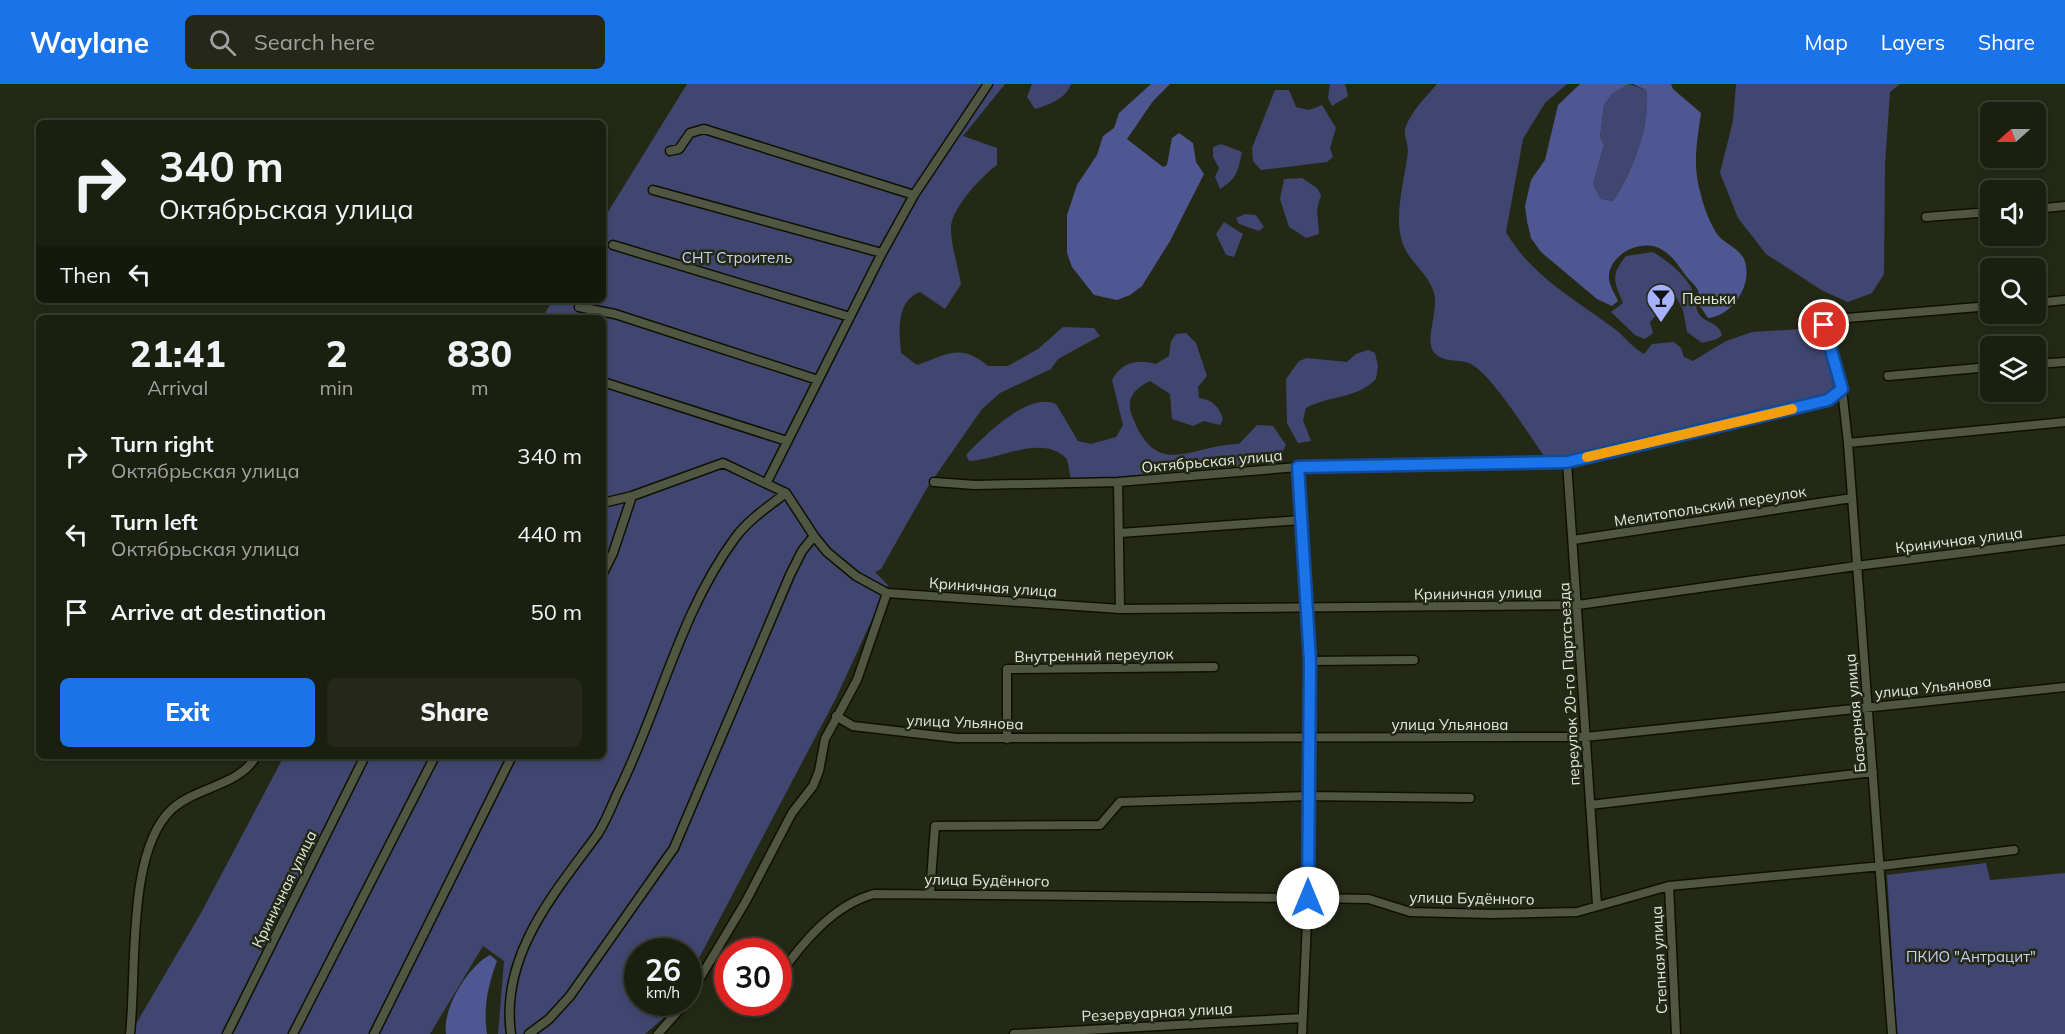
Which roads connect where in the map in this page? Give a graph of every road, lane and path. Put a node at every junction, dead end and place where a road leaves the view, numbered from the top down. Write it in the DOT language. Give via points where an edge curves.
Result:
graph roads {
  1 [pos="988,84"];
  2 [pos="670,151"];
  3 [pos="653,190"];
  4 [pos="914,195"];
  5 [pos="2065,206"];
  6 [pos="2046,207"];
  7 [pos="1980,213"];
  8 [pos="1926,217"];
  9 [pos="613,245"];
  10 [pos="882,253"];
  11 [pos="2065,300"];
  12 [pos="2046,302"];
  13 [pos="579,307"];
  14 [pos="1980,307"];
  15 [pos="850,317"];
  16 [pos="2065,362"];
  17 [pos="2046,363"];
  18 [pos="1980,369"];
  19 [pos="1888,376"];
  20 [pos="818,380"];
  21 [pos="606,382"];
  22 [pos="1842,389"];
  23 [pos="2065,422"];
  24 [pos="788,441"];
  25 [pos="1848,443"];
  26 [pos="1567,462"];
  27 [pos="1298,467"];
  28 [pos="767,482"];
  29 [pos="934,482"];
  30 [pos="1118,483"];
  31 [pos="786,493"];
  32 [pos="632,496"];
  33 [pos="1852,498"];
  34 [pos="606,502"];
  35 [pos="1301,520"];
  36 [pos="1120,533"];
  37 [pos="814,536"];
  38 [pos="1573,540"];
  39 [pos="2065,540"];
  40 [pos="1856,566"];
  41 [pos="606,567"];
  42 [pos="887,593"];
  43 [pos="1578,605"];
  44 [pos="1120,609"];
  45 [pos="1306,609"];
  46 [pos="1414,660"];
  47 [pos="1310,661"];
  48 [pos="1214,667"];
  49 [pos="2065,687"];
  50 [pos="1867,707"];
  51 [pos="836,716"];
  52 [pos="1309,736"];
  53 [pos="1585,737"];
  54 [pos="1007,739"];
  55 [pos="254,759"];
  56 [pos="364,759"];
  57 [pos="433,759"];
  58 [pos="511,759"];
  59 [pos="1873,772"];
  60 [pos="1309,796"];
  61 [pos="1470,798"];
  62 [pos="1590,805"];
  63 [pos="2014,850"];
  64 [pos="1881,866"];
  65 [pos="1669,886"];
  66 [pos="930,893"];
  67 [pos="1308,898"];
  68 [pos="1597,905"];
  69 [pos="792,959"];
  70 [pos="702,975"];
  71 [pos="674,1016"];
  72 [pos="1302,1018"];
  73 [pos="1031,1033"];
  74 [pos="130,1034"];
  75 [pos="227,1034"];
  76 [pos="293,1034"];
  77 [pos="374,1034"];
  78 [pos="511,1034"];
  79 [pos="529,1034"];
  80 [pos="658,1034"];
  81 [pos="1014,1034"];
  82 [pos="1302,1034"];
  83 [pos="1676,1034"];
  84 [pos="1892,1034"];
  1 -- 4 [label="street"];
  2 -- 4 [label="street" via="679,149 690,133 704,129"];
  3 -- 10 [label="street"];
  4 -- 10 [label="street"];
  5 -- 6 [label="street"];
  7 -- 8 [label="street"];
  9 -- 15 [label="street"];
  10 -- 15 [label="street"];
  11 -- 12 [label="street"];
  13 -- 20 [label="street" via="615,314"];
  14 -- 22 [label="street" via="1823,320"];
  15 -- 20 [label="street"];
  16 -- 17 [label="street"];
  18 -- 19 [label="street"];
  20 -- 24 [label="street"];
  21 -- 24 [label="street"];
  22 -- 25 [label="street, Базарная улица"];
  22 -- 26 [label="street, Октябрьская улица" via="1828,400"];
  23 -- 25 [label="street"];
  24 -- 28 [label="street"];
  25 -- 33 [label="street, Базарная улица"];
  26 -- 27 [label="street, Октябрьская улица"];
  26 -- 38 [label="street, переулок 20-го Партсъезда"];
  27 -- 30 [label="street, Октябрьская улица"];
  27 -- 35 [label="street"];
  28 -- 31 [label="street"];
  28 -- 32 [label="street" via="723,464"];
  29 -- 30 [label="street, Октябрьская улица"];
  30 -- 36 [label="street"];
  31 -- 37 [label="street"];
  31 -- 78 [label="street" via="736,537 712,578 689,622 598,833 553,892 533,927 514,977"];
  32 -- 34 [label="street"];
  32 -- 41 [label="street"];
  33 -- 38 [label="street, Мелитопольский переулок"];
  33 -- 40 [label="street, Базарная улица"];
  35 -- 36 [label="street"];
  35 -- 45 [label="street"];
  36 -- 44 [label="street"];
  37 -- 42 [label="street" via="838,562"];
  37 -- 79 [label="street" via="802,551 772,615 674,848 570,996"];
  38 -- 43 [label="street, переулок 20-го Партсъезда"];
  39 -- 40 [label="street, Криничная улица"];
  40 -- 43 [label="street, Криничная улица"];
  40 -- 50 [label="street, Базарная улица"];
  42 -- 44 [label="street, Криничная улица"];
  42 -- 51 [label="street" via="860,672"];
  43 -- 45 [label="street, Криничная улица"];
  43 -- 53 [label="street, переулок 20-го Партсъезда"];
  44 -- 45 [label="street, Криничная улица"];
  45 -- 47 [label="street"];
  46 -- 47 [label="street"];
  47 -- 52 [label="street"];
  48 -- 54 [label="street, Внутренний переулок" via="1007,669"];
  49 -- 50 [label="street, улица Ульянова"];
  50 -- 53 [label="street, улица Ульянова"];
  50 -- 59 [label="street, Базарная улица"];
  51 -- 54 [label="street, улица Ульянова" via="853,726 909,735"];
  51 -- 70 [label="street" via="825,739 813,786 792,813"];
  52 -- 53 [label="street, улица Ульянова"];
  52 -- 54 [label="street, улица Ульянова"];
  52 -- 60 [label="street"];
  53 -- 62 [label="street, переулок 20-го Партсъезда"];
  55 -- 74 [label="street" via="245,770 184,799 154,831 142,870"];
  56 -- 75 [label="street, Криничная улица"];
  57 -- 76 [label="street"];
  58 -- 77 [label="street"];
  59 -- 62 [label="street"];
  59 -- 64 [label="street, Базарная улица"];
  60 -- 61 [label="street"];
  60 -- 66 [label="street" via="1120,802 1100,825 935,826"];
  60 -- 67 [label="street"];
  62 -- 68 [label="street, переулок 20-го Партсъезда"];
  63 -- 64 [label="street, улица Будённого"];
  64 -- 65 [label="street, улица Будённого"];
  64 -- 84 [label="street, Базарная улица"];
  65 -- 68 [label="street, улица Будённого"];
  65 -- 83 [label="street, Степная улица"];
  66 -- 67 [label="street, улица Будённого"];
  66 -- 69 [label="street, улица Будённого" via="874,894 857,899 813,933"];
  67 -- 68 [label="street, улица Будённого" via="1369,899 1410,912 1577,912"];
  67 -- 72 [label="street"];
  71 -- 80 [label="street"];
  72 -- 73 [label="street, Резервуарная улица"];
  72 -- 82 [label="street"];
  73 -- 81 [label="street, Резервуарная улица"];
}
